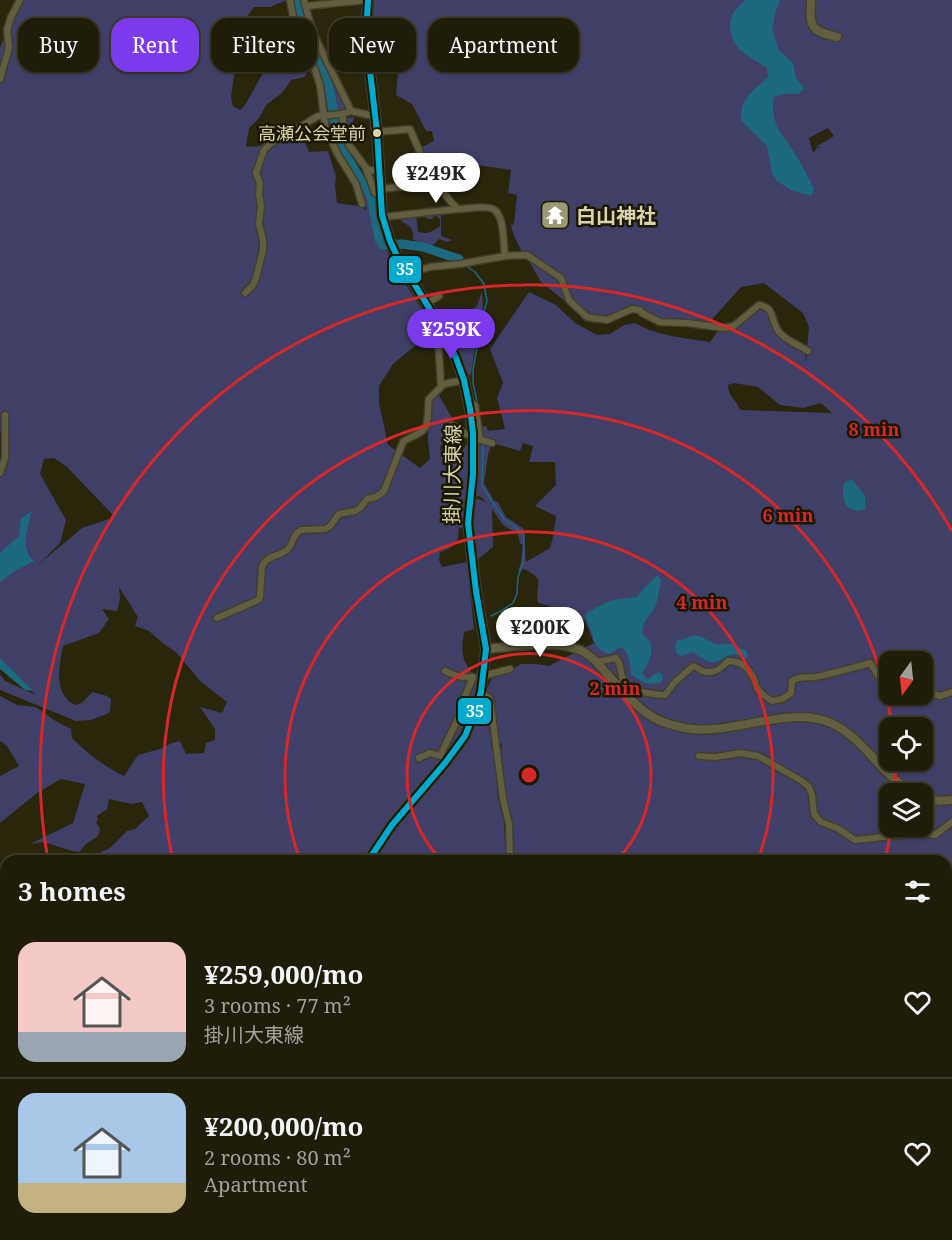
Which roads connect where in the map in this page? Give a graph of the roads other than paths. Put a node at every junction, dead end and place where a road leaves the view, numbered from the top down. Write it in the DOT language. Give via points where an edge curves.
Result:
graph roads {
  1 [pos="20,0"];
  2 [pos="290,0"];
  3 [pos="367,0"];
  4 [pos="811,0"];
  5 [pos="305,3"];
  6 [pos="4,30"];
  7 [pos="837,37"];
  8 [pos="0,79"];
  9 [pos="351,111"];
  10 [pos="340,114"];
  11 [pos="324,116"];
  12 [pos="374,116"];
  13 [pos="377,132"];
  14 [pos="366,168"];
  15 [pos="380,171"];
  16 [pos="434,183"];
  17 [pos="381,192"];
  18 [pos="362,204"];
  19 [pos="458,209"];
  20 [pos="383,218"];
  21 [pos="505,256"];
  22 [pos="408,274"];
  23 [pos="245,293"];
  24 [pos="439,296"];
  25 [pos="426,304"];
  26 [pos="441,328"];
  27 [pos="808,351"];
  28 [pos="464,380"];
  29 [pos="441,386"];
  30 [pos="5,415"];
  31 [pos="446,438"];
  32 [pos="479,439"];
  33 [pos="492,443"];
  34 [pos="0,473"];
  35 [pos="217,618"];
  36 [pos="486,649"];
  37 [pos="597,662"];
  38 [pos="510,669"];
  39 [pos="445,671"];
  40 [pos="483,676"];
  41 [pos="879,677"];
  42 [pos="481,692"];
  43 [pos="952,692"];
  44 [pos="933,694"];
  45 [pos="456,722"];
  46 [pos="468,728"];
  47 [pos="699,756"];
  48 [pos="419,758"];
  49 [pos="899,783"];
  50 [pos="933,799"];
  51 [pos="952,800"];
  52 [pos="952,822"];
  53 [pos="372,855"];
  54 [pos="510,855"];
  1 -- 6 [label="street"];
  2 -- 11 [label="street" via="295,27 320,85"];
  3 -- 5 [label="street"];
  3 -- 12 [label="main road, 掛川大東線" via="366,36"];
  4 -- 7 [label="street" via="813,27"];
  5 -- 9 [label="street" via="312,31"];
  6 -- 8 [label="street" via="9,48"];
  9 -- 10 [label="street"];
  9 -- 12 [label="street"];
  10 -- 11 [label="street"];
  10 -- 14 [label="street" via="349,145"];
  11 -- 18 [label="street" via="333,145 356,184"];
  11 -- 23 [label="street" via="280,136 264,150 256,173 260,183 263,250 256,278"];
  12 -- 13 [label="main road, 掛川大東線"];
  13 -- 15 [label="main road, 掛川大東線"];
  13 -- 16 [label="street" via="410,129"];
  14 -- 15 [label="street"];
  14 -- 17 [label="street" via="375,193"];
  15 -- 17 [label="main road, 掛川大東線"];
  16 -- 17 [label="street"];
  16 -- 19 [label="street"];
  17 -- 20 [label="main road, 掛川大東線"];
  19 -- 20 [label="street"];
  19 -- 21 [label="street" via="486,208 497,212 503,228"];
  20 -- 22 [label="main road, 掛川大東線"];
  21 -- 22 [label="street"];
  21 -- 27 [label="street" via="527,255 561,278 569,300 588,317 607,320 632,309 660,322 723,328 734,326 759,304 769,309 778,332"];
  22 -- 25 [label="main road, 掛川大東線"];
  24 -- 25 [label="street"];
  25 -- 26 [label="main road, 掛川大東線"];
  26 -- 28 [label="main road, 掛川大東線"];
  26 -- 29 [label="street"];
  28 -- 29 [label="street"];
  28 -- 32 [label="main road, 掛川大東線"];
  29 -- 35 [label="street" via="429,399 424,429 403,442 384,491 367,499 355,511 339,514 325,529 297,532 287,550 264,562 258,600"];
  30 -- 34 [label="street" via="5,458"];
  31 -- 32 [label="street" via="453,425"];
  32 -- 33 [label="street"];
  32 -- 36 [label="main road, 掛川大東線" via="468,523"];
  36 -- 37 [label="street" via="561,645 576,648"];
  36 -- 40 [label="main road, 掛川大東線"];
  37 -- 41 [label="street" via="616,658 626,684 634,690 665,695 693,666 711,672 735,661 745,665 756,687 772,700 791,693 792,681 797,678 870,663"];
  37 -- 49 [label="street" via="631,699 659,721 705,730 798,716 815,718 849,734"];
  38 -- 40 [label="street"];
  39 -- 45 [label="street" via="457,677 473,677"];
  40 -- 42 [label="main road, 掛川大東線"];
  42 -- 46 [label="main road, 掛川大東線"];
  42 -- 54 [label="street" via="489,698 491,706 509,824"];
  43 -- 44 [label="street"];
  45 -- 46 [label="street"];
  45 -- 48 [label="street" via="440,756 430,753"];
  46 -- 53 [label="main road, 掛川大東線" via="445,764 392,825"];
  47 -- 52 [label="street" via="758,756 809,787 814,814 821,822 855,840 935,835"];
  50 -- 51 [label="street"];
}
